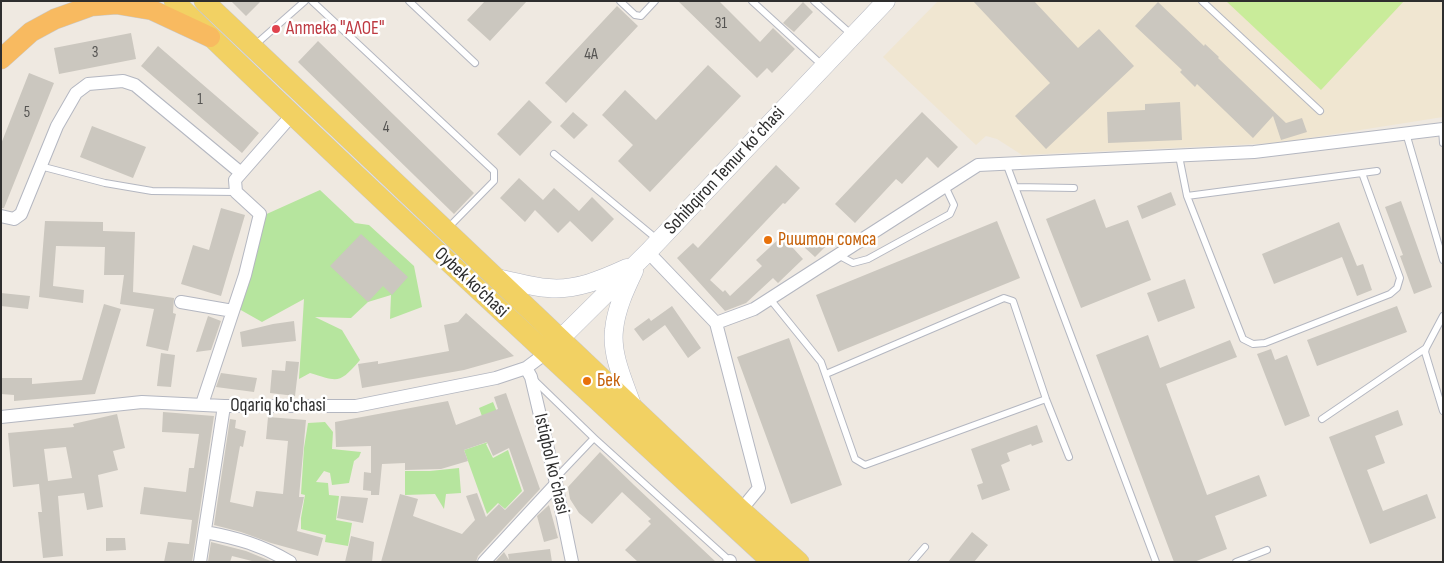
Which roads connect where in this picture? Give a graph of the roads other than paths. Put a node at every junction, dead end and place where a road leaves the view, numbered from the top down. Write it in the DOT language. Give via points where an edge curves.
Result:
graph roads {
  1 [pos="174,1"];
  2 [pos="204,1"];
  3 [pos="305,1"];
  4 [pos="312,1"];
  5 [pos="620,1"];
  6 [pos="655,1"];
  7 [pos="752,1"];
  8 [pos="814,1"];
  9 [pos="886,1"];
  10 [pos="1202,1"];
  11 [pos="411,2"];
  12 [pos="853,36"];
  13 [pos="210,37"];
  14 [pos="252,48"];
  15 [pos="1,59"];
  16 [pos="474,63"];
  17 [pos="824,67"];
  18 [pos="1320,112"];
  19 [pos="292,116"];
  20 [pos="1442,129"];
  21 [pos="1406,133"];
  22 [pos="1443,143"];
  23 [pos="554,154"];
  24 [pos="1179,156"];
  25 [pos="1006,163"];
  26 [pos="40,166"];
  27 [pos="1377,171"];
  28 [pos="241,173"];
  29 [pos="1362,173"];
  30 [pos="945,186"];
  31 [pos="1015,187"];
  32 [pos="1074,188"];
  33 [pos="236,192"];
  34 [pos="1187,196"];
  35 [pos="1,216"];
  36 [pos="447,230"];
  37 [pos="648,252"];
  38 [pos="838,255"];
  39 [pos="1443,260"];
  40 [pos="498,278"];
  41 [pos="770,299"];
  42 [pos="181,302"];
  43 [pos="233,311"];
  44 [pos="1443,316"];
  45 [pos="716,323"];
  46 [pos="561,338"];
  47 [pos="1426,348"];
  48 [pos="546,353"];
  49 [pos="529,372"];
  50 [pos="826,374"];
  51 [pos="1046,399"];
  52 [pos="202,404"];
  53 [pos="632,405"];
  54 [pos="224,406"];
  55 [pos="1443,411"];
  56 [pos="1,417"];
  57 [pos="1322,419"];
  58 [pos="594,438"];
  59 [pos="1070,457"];
  60 [pos="556,481"];
  61 [pos="741,510"];
  62 [pos="205,532"];
  63 [pos="925,547"];
  64 [pos="1267,550"];
  65 [pos="730,561"];
  66 [pos="200,562"];
  67 [pos="290,562"];
  68 [pos="484,562"];
  69 [pos="572,562"];
  70 [pos="772,562"];
  71 [pos="799,562"];
  72 [pos="912,562"];
  73 [pos="1156,562"];
  74 [pos="1236,562"];
  1 -- 13 [label="main road, Oybek ko‘chasi"];
  2 -- 14 [label="main road, Oybek ko‘chasi"];
  3 -- 14 [label="lane"];
  4 -- 36 [label="lane" via="494,171 494,181"];
  5 -- 6 [label="lane" via="635,15 641,16"];
  7 -- 17 [label="lane"];
  8 -- 12 [label="lane"];
  9 -- 12 [label="main road, Sohibqiron Temur koʻchasi"];
  10 -- 18 [label="lane"];
  11 -- 16 [label="lane"];
  12 -- 17 [label="main road, Sohibqiron Temur koʻchasi"];
  13 -- 15 [label="highway" via="152,10 116,4 92,6 55,19 31,32"];
  13 -- 19 [label="main road, Oybek ko‘chasi"];
  14 -- 36 [label="main road, Oybek ko‘chasi"];
  17 -- 37 [label="main road, Sohibqiron Temur koʻchasi"];
  19 -- 28 [label="street"];
  19 -- 48 [label="main road, Oybek ko‘chasi"];
  20 -- 21 [label="street"];
  20 -- 22 [label="lane"];
  21 -- 24 [label="street" via="1254,152"];
  21 -- 39 [label="lane"];
  23 -- 37 [label="lane"];
  24 -- 25 [label="street"];
  24 -- 34 [label="lane"];
  25 -- 30 [label="street" via="978,164"];
  25 -- 31 [label="lane"];
  26 -- 28 [label="street" via="76,93 88,84 122,81 135,85"];
  26 -- 33 [label="lane" via="104,184 152,191"];
  26 -- 35 [label="street" via="21,214 14,219"];
  27 -- 29 [label="lane"];
  28 -- 33 [label="street" via="235,180"];
  29 -- 34 [label="lane"];
  29 -- 34 [label="lane" via="1400,278 1397,288 1390,294 1265,343 1253,344 1243,339"];
  30 -- 38 [label="street"];
  30 -- 38 [label="lane" via="954,205 950,214 868,259 853,263"];
  31 -- 32 [label="lane"];
  31 -- 73 [label="lane"];
  33 -- 43 [label="street" via="260,214 246,275"];
  36 -- 40 [label="main road, Oybek ko‘chasi"];
  37 -- 40 [label="main road" via="603,278 573,287 548,288"];
  37 -- 45 [label="street"];
  37 -- 46 [label="main road, Sohibqiron Temur koʻchasi"];
  37 -- 53 [label="main road" via="621,300 614,331 616,358"];
  38 -- 41 [label="street"];
  40 -- 46 [label="main road, Oybek ko‘chasi"];
  41 -- 45 [label="street" via="754,309"];
  41 -- 50 [label="lane" via="821,362"];
  42 -- 43 [label="street"];
  43 -- 52 [label="street"];
  44 -- 47 [label="lane"];
  45 -- 61 [label="street" via="759,488"];
  46 -- 48 [label="main road, Sohibqiron Temur koʻchasi"];
  46 -- 53 [label="main road, Oybek ko‘chasi"];
  47 -- 55 [label="lane"];
  47 -- 57 [label="lane"];
  48 -- 49 [label="street, Oqariq ko'chasi"];
  48 -- 70 [label="main road, Oybek ko‘chasi"];
  49 -- 54 [label="street, Oqariq ko'chasi" via="356,406"];
  49 -- 58 [label="lane"];
  49 -- 60 [label="street, Istiqbol koʻchasi"];
  50 -- 51 [label="lane" via="855,459 865,464"];
  50 -- 51 [label="lane" via="1004,298 1013,301"];
  51 -- 59 [label="lane"];
  52 -- 54 [label="street, Oqariq ko'chasi"];
  52 -- 56 [label="street, Oqariq ko'chasi" via="142,402"];
  53 -- 61 [label="main road, Oybek ko‘chasi"];
  54 -- 62 [label="street"];
  58 -- 60 [label="lane"];
  58 -- 65 [label="lane"];
  60 -- 68 [label="street"];
  60 -- 69 [label="street, Istiqbol koʻchasi"];
  61 -- 71 [label="main road, Oybek ko‘chasi"];
  62 -- 66 [label="street"];
  62 -- 67 [label="street" via="252,542"];
  63 -- 72 [label="lane"];
  64 -- 74 [label="lane"];
}
